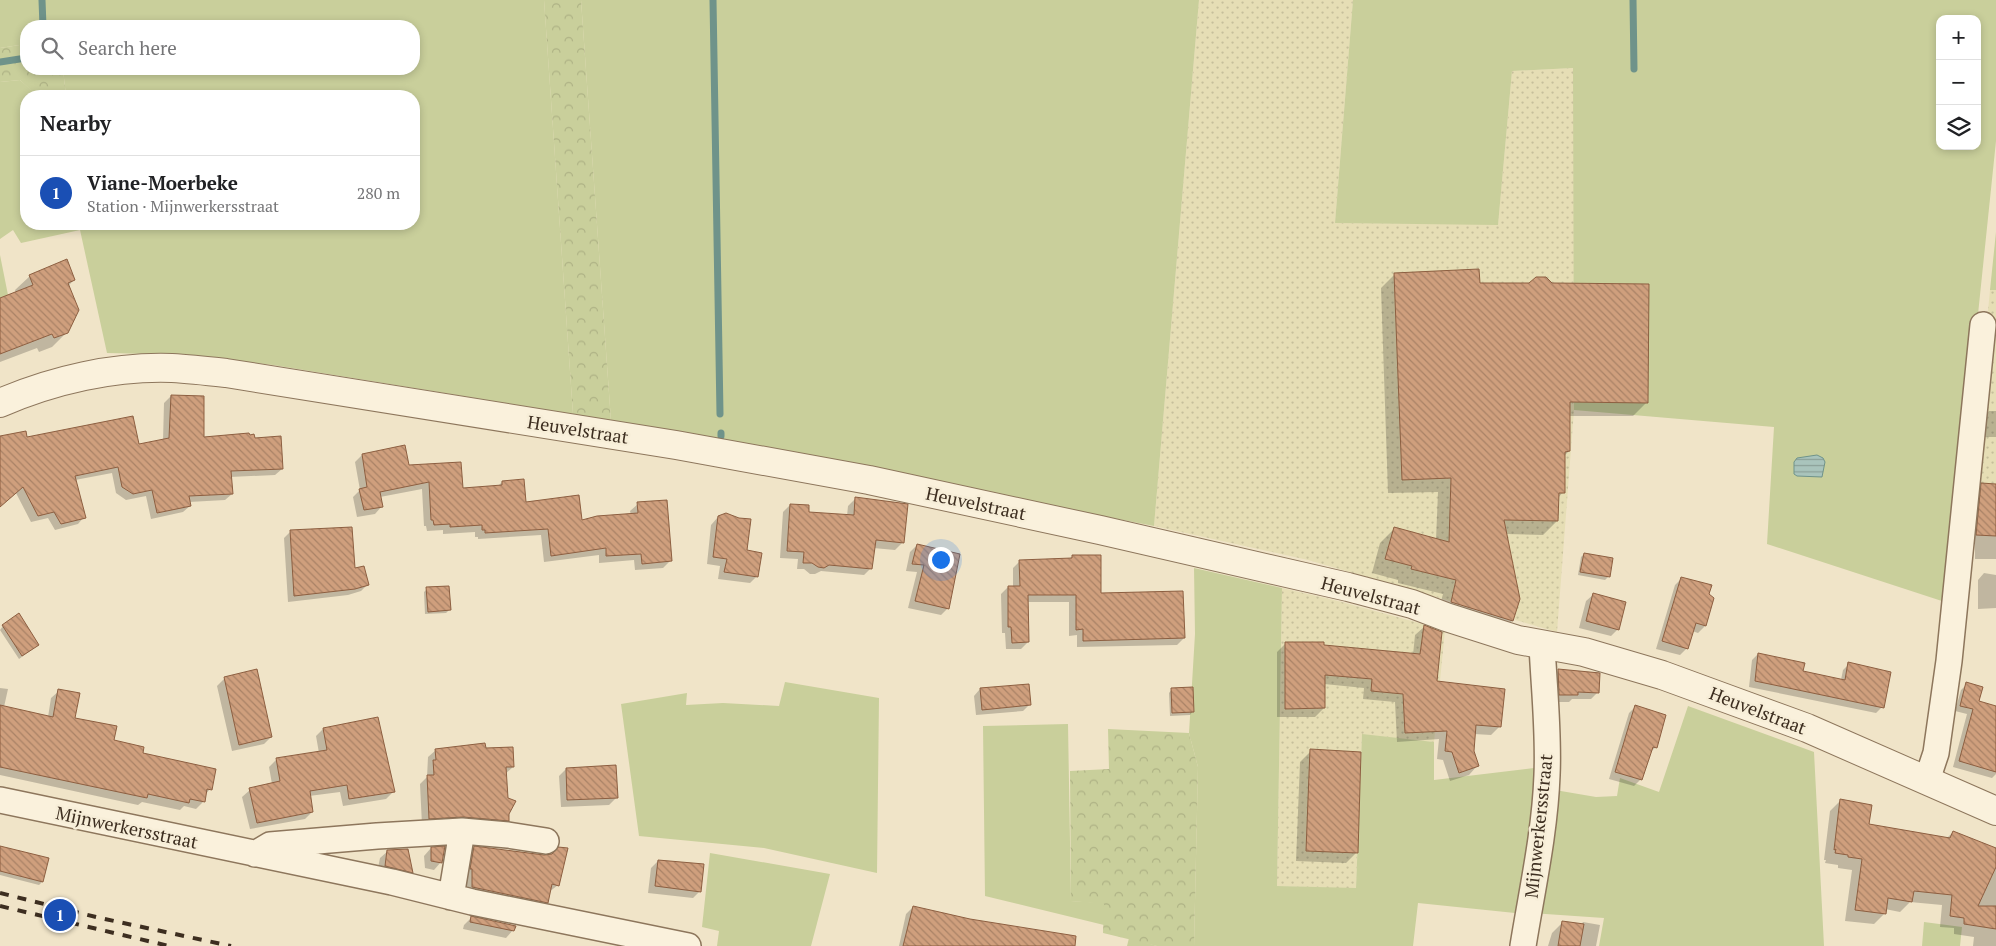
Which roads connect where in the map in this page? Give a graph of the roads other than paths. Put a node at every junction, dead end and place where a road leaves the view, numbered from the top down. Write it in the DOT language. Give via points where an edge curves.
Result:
graph roads {
  1 [pos="1983,325"];
  2 [pos="0,403"];
  3 [pos="1542,645"];
  4 [pos="1927,780"];
  5 [pos="0,800"];
  6 [pos="1996,811"];
  7 [pos="462,831"];
  8 [pos="546,841"];
  9 [pos="254,854"];
  10 [pos="451,897"];
  11 [pos="688,946"];
  12 [pos="1523,946"];
  1 -- 4 [label="street" via="1950,652 1936,753"];
  2 -- 3 [label="street, Heuvelstraat" via="64,380 119,370 171,368 226,373 668,444 869,480 1348,587"];
  3 -- 4 [label="street, Heuvelstraat" via="1584,652 1715,694 1807,728"];
  3 -- 12 [label="street, Mijnwerkersstraat" via="1547,776"];
  4 -- 6 [label="street, Heuvelstraat"];
  5 -- 9 [label="street, Mijnwerkersstraat"];
  7 -- 8 [label="street"];
  7 -- 9 [label="street" via="270,845"];
  7 -- 10 [label="street"];
  9 -- 10 [label="street, Mijnwerkersstraat"];
  10 -- 11 [label="street, Mijnwerkersstraat"];
}
